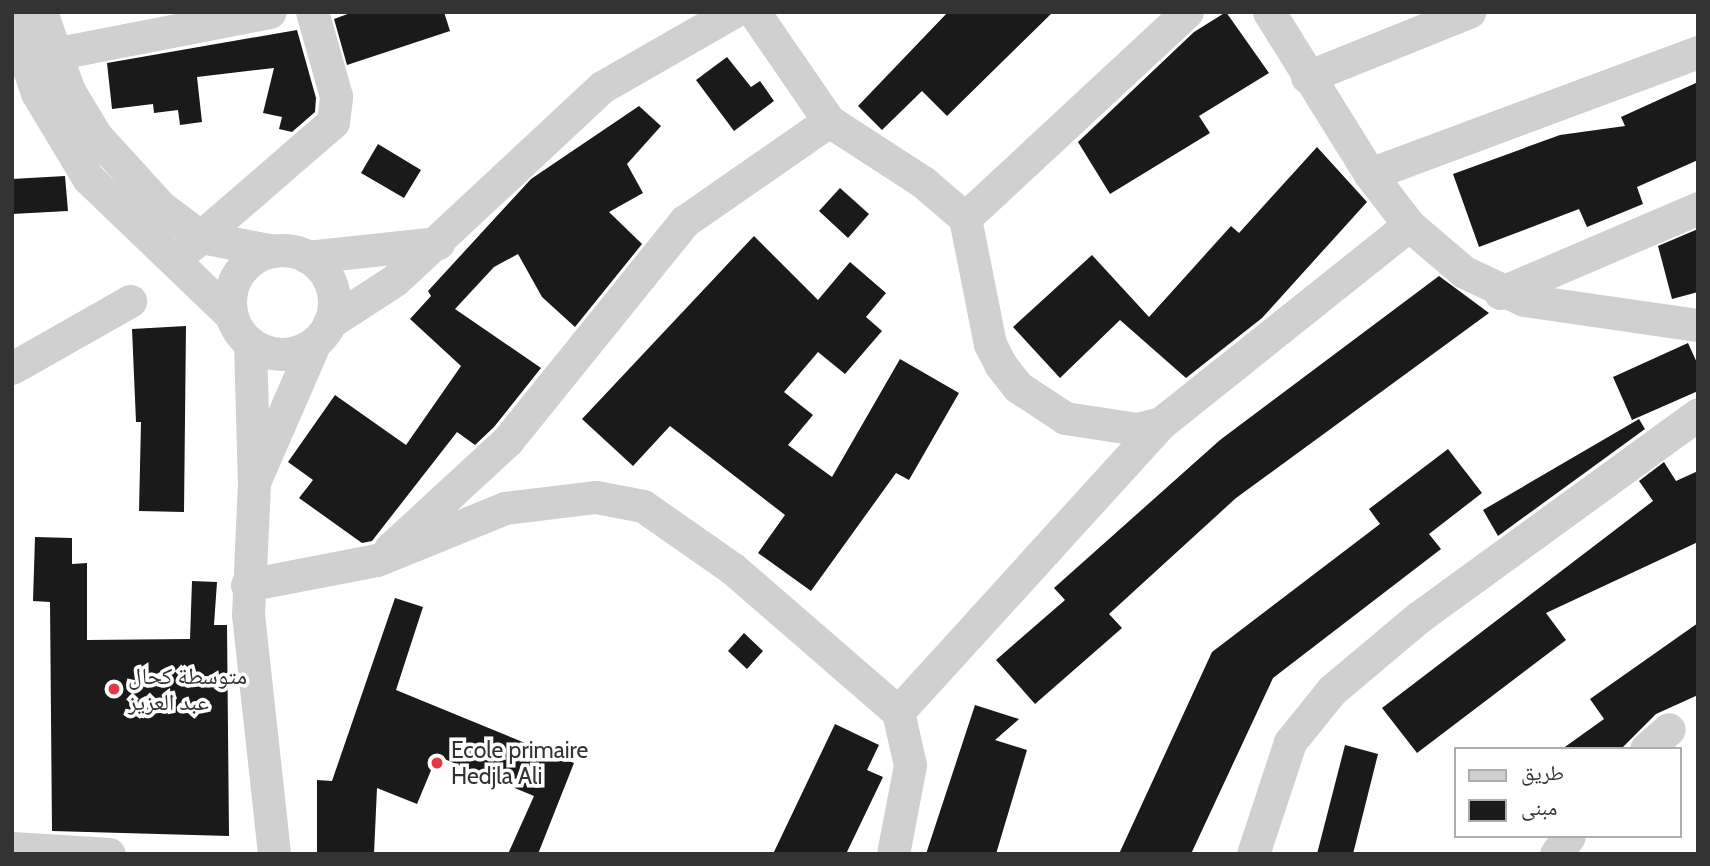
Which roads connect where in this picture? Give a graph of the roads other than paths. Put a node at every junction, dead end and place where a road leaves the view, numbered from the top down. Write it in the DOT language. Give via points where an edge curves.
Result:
graph roads {
  1 [pos="41,12"];
  2 [pos="270,12"];
  3 [pos="312,12"];
  4 [pos="733,12"];
  5 [pos="754,12"];
  6 [pos="1187,12"];
  7 [pos="1269,12"];
  8 [pos="1469,12"];
  9 [pos="12,19"];
  10 [pos="1698,52"];
  11 [pos="38,57"];
  12 [pos="1307,77"];
  13 [pos="829,121"];
  14 [pos="1370,174"];
  15 [pos="1698,208"];
  16 [pos="965,218"];
  17 [pos="1409,225"];
  18 [pos="201,237"];
  19 [pos="438,243"];
  20 [pos="274,251"];
  21 [pos="307,257"];
  22 [pos="172,261"];
  23 [pos="1500,293"];
  24 [pos="130,301"];
  25 [pos="231,315"];
  26 [pos="1698,325"];
  27 [pos="321,333"];
  28 [pos="250,343"];
  29 [pos="12,368"];
  30 [pos="1698,414"];
  31 [pos="1161,423"];
  32 [pos="254,483"];
  33 [pos="377,561"];
  34 [pos="247,585"];
  35 [pos="898,712"];
  36 [pos="1568,838"];
  37 [pos="12,848"];
  38 [pos="109,854"];
  39 [pos="274,854"];
  40 [pos="893,854"];
  41 [pos="1252,854"];
  42 [pos="1556,854"];
  1 -- 11 [label="street"];
  2 -- 11 [label="street"];
  3 -- 18 [label="street" via="336,96 333,122"];
  4 -- 19 [label="street" via="602,88 525,153"];
  5 -- 13 [label="street"];
  6 -- 16 [label="street"];
  7 -- 12 [label="street"];
  8 -- 12 [label="street"];
  9 -- 11 [label="street"];
  10 -- 14 [label="street"];
  11 -- 18 [label="street" via="96,136 161,207"];
  11 -- 22 [label="street" via="88,178"];
  12 -- 14 [label="street"];
  13 -- 16 [label="street" via="923,182"];
  13 -- 33 [label="street" via="685,221 508,440"];
  14 -- 17 [label="street"];
  15 -- 23 [label="street"];
  16 -- 31 [label="street" via="990,344 1018,387 1065,418 1093,425"];
  17 -- 23 [label="street"];
  17 -- 31 [label="street"];
  18 -- 20 [label="street"];
  18 -- 22 [label="street"];
  19 -- 21 [label="street"];
  19 -- 27 [label="street" via="395,281"];
  20 -- 21 [label="street"];
  20 -- 25 [label="street" via="244,267 230,298"];
  21 -- 27 [label="street" via="330,281"];
  22 -- 25 [label="street"];
  23 -- 26 [label="street" via="1574,312"];
  24 -- 29 [label="street"];
  25 -- 28 [label="street"];
  27 -- 28 [label="street" via="281,354"];
  27 -- 32 [label="street"];
  28 -- 32 [label="street"];
  30 -- 41 [label="street" via="1341,681 1290,742"];
  31 -- 35 [label="street"];
  32 -- 34 [label="street"];
  33 -- 34 [label="street"];
  33 -- 35 [label="street" via="505,508 620,499 673,524 733,569"];
  34 -- 39 [label="street"];
  35 -- 40 [label="street" via="910,765"];
  36 -- 42 [label="street"];
  37 -- 38 [label="street"];
}
